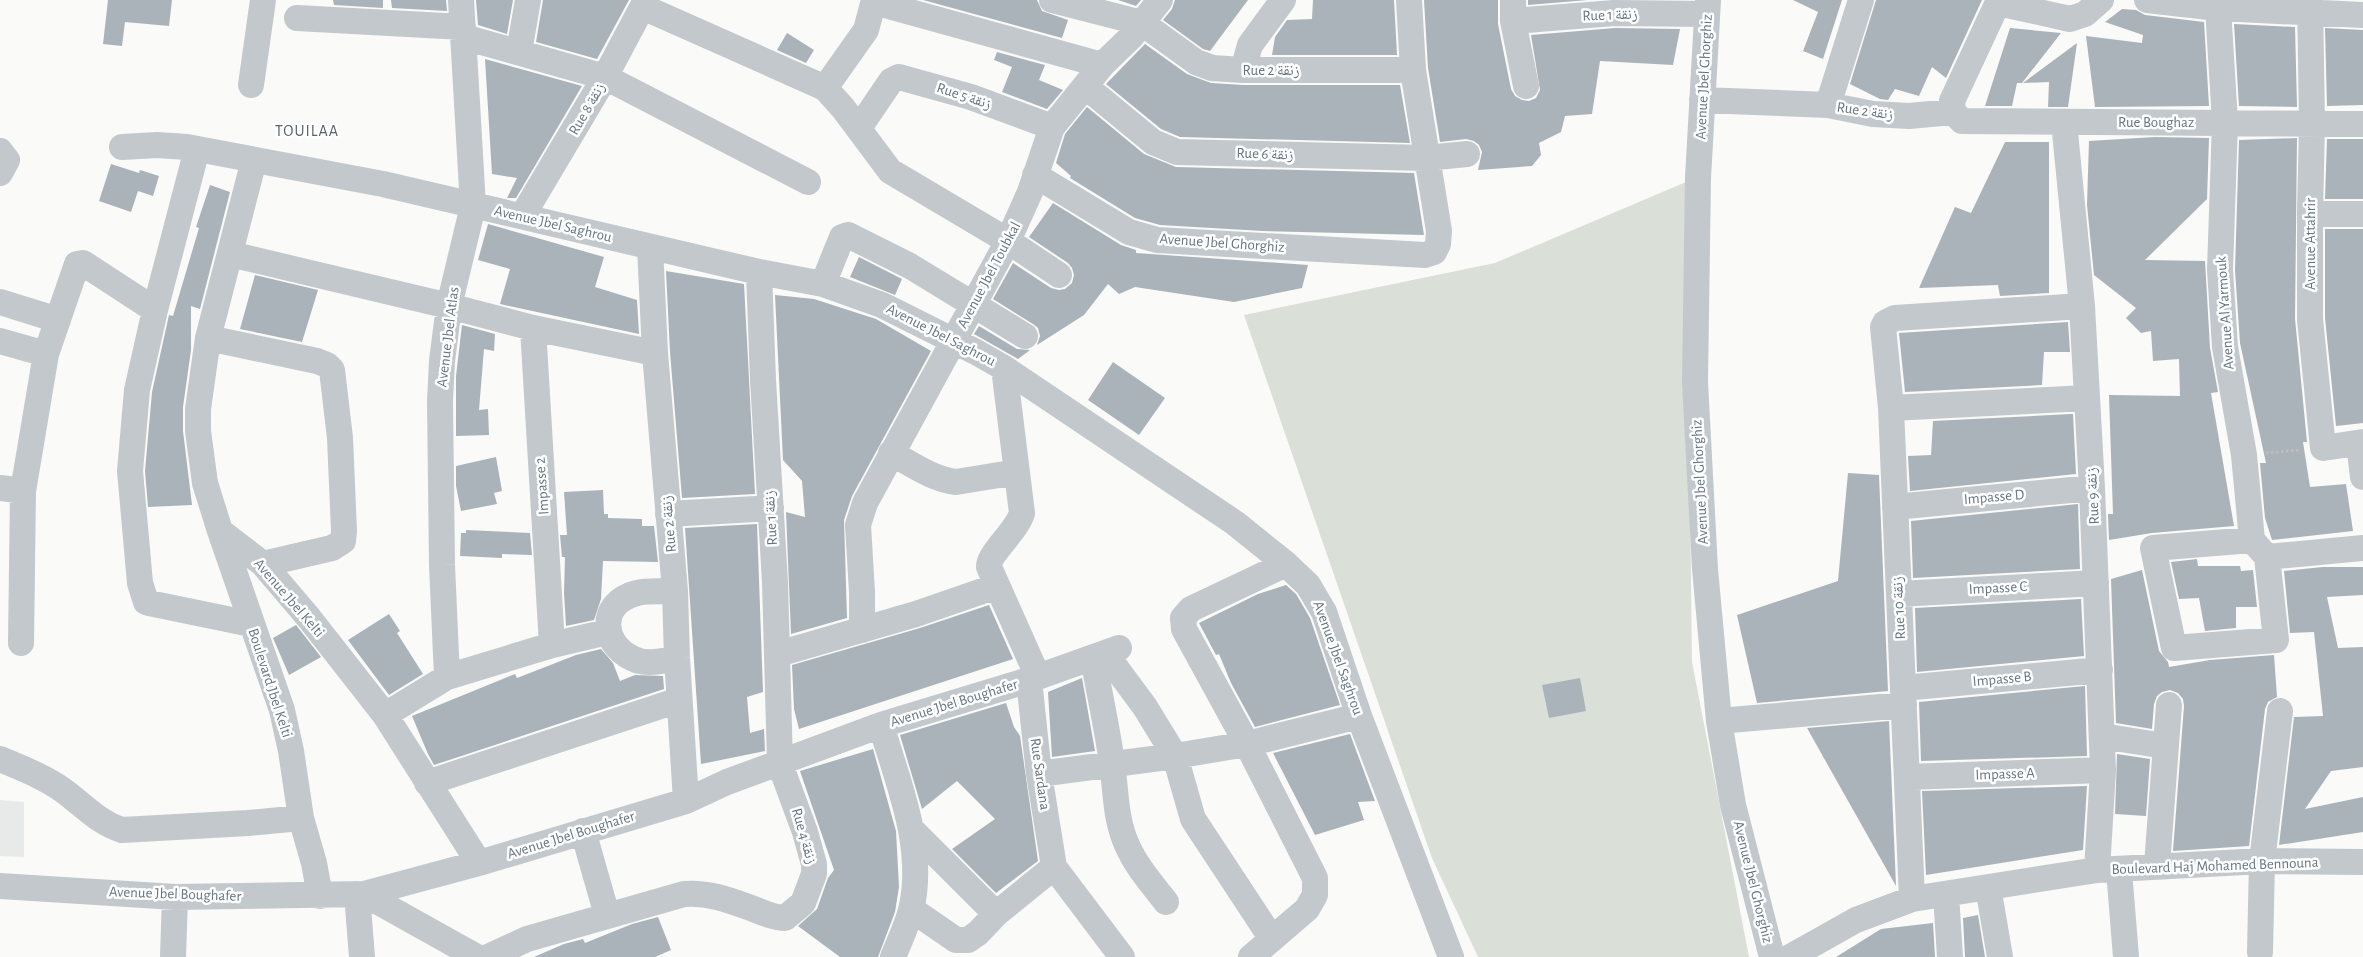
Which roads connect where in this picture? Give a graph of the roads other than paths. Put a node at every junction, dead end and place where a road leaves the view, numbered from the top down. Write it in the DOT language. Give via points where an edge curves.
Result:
graph roads {
  1 [pos="263,0"];
  2 [pos="461,0"];
  3 [pos="528,0"];
  4 [pos="1052,0"];
  5 [pos="1160,0"];
  6 [pos="1283,0"];
  7 [pos="1409,0"];
  8 [pos="1861,0"];
  9 [pos="2101,0"];
  10 [pos="2147,0"];
  11 [pos="874,1"];
  12 [pos="1999,1"];
  13 [pos="645,4"];
  14 [pos="1613,6"];
  15 [pos="1708,7"];
  16 [pos="2310,7"];
  17 [pos="2218,8"];
  18 [pos="1513,11"];
  19 [pos="2363,15"];
  20 [pos="297,18"];
  21 [pos="1142,23"];
  22 [pos="464,32"];
  23 [pos="518,52"];
  24 [pos="1102,65"];
  25 [pos="1244,70"];
  26 [pos="1413,70"];
  27 [pos="605,77"];
  28 [pos="251,85"];
  29 [pos="1085,86"];
  30 [pos="1526,86"];
  31 [pos="825,88"];
  32 [pos="1702,100"];
  33 [pos="1828,106"];
  34 [pos="1953,112"];
  35 [pos="2064,122"];
  36 [pos="2226,122"];
  37 [pos="2312,124"];
  38 [pos="2363,124"];
  39 [pos="1052,127"];
  40 [pos="859,128"];
  41 [pos="122,147"];
  42 [pos="197,149"];
  43 [pos="1467,154"];
  44 [pos="1426,158"];
  45 [pos="254,160"];
  46 [pos="1035,175"];
  47 [pos="808,182"];
  48 [pos="473,206"];
  49 [pos="2310,214"];
  50 [pos="2363,214"];
  51 [pos="523,215"];
  52 [pos="1008,240"];
  53 [pos="650,246"];
  54 [pos="230,254"];
  55 [pos="760,272"];
  56 [pos="1059,275"];
  57 [pos="823,284"];
  58 [pos="0,302"];
  59 [pos="974,303"];
  60 [pos="449,306"];
  61 [pos="2082,306"];
  62 [pos="154,310"];
  63 [pos="58,320"];
  64 [pos="533,328"];
  65 [pos="1025,336"];
  66 [pos="208,338"];
  67 [pos="0,341"];
  68 [pos="954,341"];
  69 [pos="655,352"];
  70 [pos="46,354"];
  71 [pos="1004,368"];
  72 [pos="2087,398"];
  73 [pos="1891,408"];
  74 [pos="2361,442"];
  75 [pos="891,453"];
  76 [pos="1017,472"];
  77 [pos="2363,477"];
  78 [pos="2092,488"];
  79 [pos="11,490"];
  80 [pos="1895,507"];
  81 [pos="771,508"];
  82 [pos="668,514"];
  83 [pos="220,531"];
  84 [pos="2363,548"];
  85 [pos="2260,549"];
  86 [pos="263,564"];
  87 [pos="1286,564"];
  88 [pos="2096,583"];
  89 [pos="996,586"];
  90 [pos="675,592"];
  91 [pos="1899,594"];
  92 [pos="251,624"];
  93 [pos="862,630"];
  94 [pos="607,632"];
  95 [pos="21,643"];
  96 [pos="552,645"];
  97 [pos="1106,652"];
  98 [pos="778,654"];
  99 [pos="677,658"];
  100 [pos="2100,670"];
  101 [pos="447,677"];
  102 [pos="1033,678"];
  103 [pos="1903,697"];
  104 [pos="679,700"];
  105 [pos="2169,705"];
  106 [pos="2280,711"];
  107 [pos="385,715"];
  108 [pos="1359,716"];
  109 [pos="1719,721"];
  110 [pos="881,725"];
  111 [pos="2102,736"];
  112 [pos="1247,744"];
  113 [pos="2165,746"];
  114 [pos="1174,756"];
  115 [pos="0,759"];
  116 [pos="780,764"];
  117 [pos="1112,764"];
  118 [pos="2103,770"];
  119 [pos="1039,774"];
  120 [pos="1907,777"];
  121 [pos="427,783"];
  122 [pos="686,801"];
  123 [pos="301,818"];
  124 [pos="911,829"];
  125 [pos="583,831"];
  126 [pos="2262,861"];
  127 [pos="2363,862"];
  128 [pos="479,863"];
  129 [pos="2157,865"];
  130 [pos="1054,868"];
  131 [pos="2108,870"];
  132 [pos="0,886"];
  133 [pos="1988,887"];
  134 [pos="360,894"];
  135 [pos="1946,894"];
  136 [pos="320,896"];
  137 [pos="175,897"];
  138 [pos="1912,899"];
  139 [pos="1166,902"];
  140 [pos="911,909"];
  141 [pos="607,914"];
  142 [pos="996,914"];
  143 [pos="1272,939"];
  144 [pos="2260,952"];
  145 [pos="173,957"];
  146 [pos="362,957"];
  147 [pos="477,957"];
  148 [pos="488,957"];
  149 [pos="893,957"];
  150 [pos="1122,957"];
  151 [pos="1251,957"];
  152 [pos="1451,957"];
  153 [pos="1772,957"];
  154 [pos="1790,957"];
  155 [pos="1950,957"];
  156 [pos="2000,957"];
  157 [pos="2126,957"];
  1 -- 28 [label="street"];
  2 -- 22 [label="street, Avenue Jbel Atlas"];
  3 -- 23 [label="street"];
  4 -- 21 [label="street"];
  5 -- 21 [label="street, Avenue Jbel Toubkal"];
  6 -- 25 [label="street" via="1250,44"];
  7 -- 26 [label="street"];
  8 -- 33 [label="street, Rue 2 زنقة"];
  9 -- 12 [label="street" via="2085,14 2070,19"];
  10 -- 17 [label="street"];
  11 -- 24 [label="street"];
  11 -- 31 [label="street" via="866,30"];
  12 -- 34 [label="street" via="1952,101"];
  13 -- 27 [label="street, Rue 8 زنقة"];
  13 -- 31 [label="street"];
  14 -- 15 [label="street, Rue 1 زنقة"];
  14 -- 18 [label="street, Rue 1 زنقة"];
  15 -- 32 [label="street, Avenue Jbel Ghorghiz"];
  16 -- 17 [label="street"];
  16 -- 19 [label="street"];
  16 -- 37 [label="street, Avenue Attahrir"];
  17 -- 36 [label="street, Avenue Al Yarmouk"];
  18 -- 30 [label="street"];
  20 -- 22 [label="street"];
  21 -- 24 [label="street, Avenue Jbel Toubkal"];
  21 -- 25 [label="street, Rue 2 زنقة" via="1196,62 1212,68"];
  22 -- 23 [label="street"];
  22 -- 48 [label="street, Avenue Jbel Atlas"];
  23 -- 27 [label="street"];
  24 -- 29 [label="street, Avenue Jbel Toubkal"];
  25 -- 26 [label="street, Rue 2 زنقة"];
  26 -- 44 [label="street"];
  27 -- 47 [label="street"];
  27 -- 51 [label="street, Rue 8 زنقة"];
  29 -- 39 [label="street, Avenue Jbel Toubkal"];
  29 -- 44 [label="street, Rue 6 زنقة" via="1153,142 1177,152"];
  31 -- 40 [label="street"];
  32 -- 33 [label="street"];
  32 -- 109 [label="street, Avenue Jbel Ghorghiz" via="1695,382 1705,569"];
  33 -- 34 [label="street, Rue 2 زنقة" via="1909,116"];
  34 -- 35 [label="street, Rue Boughaz" via="1966,122"];
  35 -- 36 [label="street, Rue Boughaz"];
  35 -- 61 [label="street, Rue 9 زنقة"];
  36 -- 37 [label="street, Rue Boughaz"];
  36 -- 85 [label="street, Avenue Al Yarmouk" via="2220,270 2225,347"];
  37 -- 38 [label="street, Rue Boughaz"];
  37 -- 49 [label="street, Avenue Attahrir"];
  39 -- 40 [label="street, Rue 5 زنقة" via="971,97 899,76 881,94"];
  39 -- 46 [label="street, Avenue Jbel Toubkal"];
  40 -- 52 [label="street" via="890,171"];
  41 -- 42 [label="street, Avenue Jbel Saghrou" via="157,145"];
  42 -- 45 [label="street, Avenue Jbel Saghrou"];
  42 -- 62 [label="street"];
  43 -- 44 [label="street, Rue 6 زنقة"];
  44 -- 46 [label="street, Avenue Jbel Ghorghiz" via="1439,231 1437,247 1425,255 1157,240 1129,232"];
  45 -- 48 [label="street, Avenue Jbel Saghrou" via="383,184"];
  45 -- 54 [label="street"];
  46 -- 52 [label="street, Avenue Jbel Toubkal" via="1024,208"];
  48 -- 51 [label="street, Avenue Jbel Saghrou"];
  48 -- 60 [label="street, Avenue Jbel Atlas"];
  49 -- 50 [label="street"];
  49 -- 74 [label="street, Avenue Attahrir" via="2310,319 2323,448"];
  51 -- 53 [label="street, Avenue Jbel Saghrou"];
  52 -- 56 [label="street"];
  52 -- 59 [label="street, Avenue Jbel Toubkal"];
  53 -- 55 [label="street, Avenue Jbel Saghrou"];
  53 -- 69 [label="street, Rue 2 زنقة"];
  54 -- 60 [label="street"];
  54 -- 66 [label="street"];
  55 -- 57 [label="street, Avenue Jbel Saghrou"];
  55 -- 81 [label="street, Rue 1 زنقة"];
  57 -- 59 [label="street" via="842,237 848,235"];
  57 -- 68 [label="street, Avenue Jbel Saghrou" via="882,305"];
  58 -- 63 [label="street"];
  59 -- 65 [label="street"];
  59 -- 68 [label="street, Avenue Jbel Toubkal"];
  60 -- 64 [label="street"];
  60 -- 101 [label="street, Avenue Jbel Atlas" via="440,401"];
  61 -- 72 [label="street, Rue 9 زنقة"];
  61 -- 73 [label="street, Rue 10 زنقة" via="1978,311 1889,320 1882,331"];
  62 -- 63 [label="street" via="79,262"];
  62 -- 92 [label="street" via="137,390 130,471 142,594 146,602 158,606"];
  63 -- 70 [label="street"];
  64 -- 69 [label="street"];
  64 -- 96 [label="street, Impasse 2"];
  66 -- 83 [label="street" via="198,431 206,482"];
  66 -- 86 [label="street" via="317,361 332,370 340,438 343,541 332,548"];
  67 -- 70 [label="street"];
  68 -- 71 [label="street, Avenue Jbel Saghrou"];
  68 -- 75 [label="street, Avenue Jbel Toubkal"];
  69 -- 82 [label="street, Rue 2 زنقة"];
  70 -- 79 [label="street"];
  71 -- 76 [label="street"];
  71 -- 87 [label="street, Avenue Jbel Saghrou" via="1235,523"];
  72 -- 73 [label="street"];
  72 -- 78 [label="street, Rue 9 زنقة"];
  73 -- 80 [label="street, Rue 10 زنقة"];
  74 -- 77 [label="street"];
  75 -- 76 [label="street" via="938,479 948,481"];
  75 -- 93 [label="street, Avenue Jbel Toubkal" via="865,503 858,524"];
  76 -- 89 [label="street, Rue Sardana" via="1022,513 1017,527 989,563"];
  78 -- 80 [label="street, Impasse D"];
  78 -- 88 [label="street, Rue 9 زنقة"];
  79 -- 95 [label="street"];
  80 -- 91 [label="street, Rue 10 زنقة"];
  81 -- 82 [label="street"];
  81 -- 98 [label="street, Rue 1 زنقة"];
  82 -- 90 [label="street, Rue 2 زنقة"];
  83 -- 86 [label="street, Avenue Jbel Kelti"];
  83 -- 92 [label="street, Boulevard Jbel Kelti"];
  84 -- 85 [label="street"];
  85 -- 85 [label="street, Avenue Al Yarmouk" via="2153,548 2174,648 2276,640"];
  86 -- 107 [label="street, Avenue Jbel Kelti"];
  87 -- 108 [label="street, Avenue Jbel Saghrou" via="1308,586 1324,612"];
  87 -- 112 [label="street" via="1191,609 1182,622"];
  88 -- 91 [label="street, Impasse C"];
  88 -- 100 [label="street, Rue 9 زنقة"];
  89 -- 93 [label="street"];
  89 -- 102 [label="street, Rue Sardana"];
  90 -- 94 [label="street" via="638,593 618,602 609,618"];
  90 -- 99 [label="street, Rue 2 زنقة"];
  91 -- 103 [label="street, Rue 10 زنقة"];
  92 -- 123 [label="street, Boulevard Jbel Kelti" via="282,710"];
  93 -- 98 [label="street"];
  94 -- 96 [label="street"];
  94 -- 99 [label="street" via="625,653 638,660 660,662"];
  96 -- 101 [label="street"];
  97 -- 102 [label="street, Avenue Jbel Boughafer"];
  97 -- 114 [label="street" via="1145,707"];
  97 -- 117 [label="street"];
  98 -- 116 [label="street, Rue 1 زنقة"];
  99 -- 104 [label="street, Rue 2 زنقة"];
  100 -- 103 [label="street, Impasse B"];
  100 -- 111 [label="street, Rue 9 زنقة"];
  101 -- 107 [label="street"];
  102 -- 110 [label="street, Avenue Jbel Boughafer"];
  102 -- 119 [label="street, Rue Sardana"];
  103 -- 109 [label="street, Impasse B"];
  103 -- 120 [label="street, Rue 10 زنقة"];
  104 -- 121 [label="street"];
  104 -- 122 [label="street, Rue 2 زنقة"];
  105 -- 113 [label="street"];
  106 -- 126 [label="street"];
  107 -- 121 [label="street, Avenue Jbel Kelti"];
  108 -- 112 [label="street"];
  108 -- 152 [label="street, Avenue Jbel Saghrou"];
  109 -- 153 [label="street, Avenue Jbel Ghorghiz" via="1733,805"];
  110 -- 116 [label="street, Avenue Jbel Boughafer"];
  110 -- 124 [label="street"];
  111 -- 113 [label="street"];
  111 -- 118 [label="street, Rue 9 زنقة"];
  112 -- 114 [label="street"];
  112 -- 143 [label="street" via="1315,878 1315,895 1307,909"];
  113 -- 129 [label="street"];
  114 -- 117 [label="street"];
  114 -- 143 [label="street" via="1193,819"];
  115 -- 123 [label="street" via="63,790 106,825 122,830"];
  116 -- 122 [label="street, Avenue Jbel Boughafer" via="727,782"];
  116 -- 141 [label="street, Rue 4 زنقة" via="814,864 814,874 803,903 787,917 775,917 698,893"];
  117 -- 119 [label="street"];
  117 -- 139 [label="street" via="1118,814 1127,845"];
  118 -- 120 [label="street, Impasse A"];
  118 -- 131 [label="street, Rue 9 زنقة"];
  119 -- 130 [label="street, Rue Sardana"];
  120 -- 138 [label="street, Rue 10 زنقة"];
  121 -- 128 [label="street, Avenue Jbel Kelti"];
  122 -- 125 [label="street, Avenue Jbel Boughafer"];
  123 -- 136 [label="street, Boulevard Jbel Kelti"];
  124 -- 140 [label="street" via="914,856"];
  124 -- 142 [label="street"];
  125 -- 128 [label="street, Avenue Jbel Boughafer"];
  125 -- 141 [label="street"];
  126 -- 127 [label="street, Boulevard Haj Mohamed Bennouna"];
  126 -- 129 [label="street, Boulevard Haj Mohamed Bennouna"];
  126 -- 144 [label="street"];
  128 -- 134 [label="street, Avenue Jbel Boughafer"];
  129 -- 131 [label="street, Boulevard Haj Mohamed Bennouna"];
  130 -- 142 [label="street"];
  130 -- 150 [label="street"];
  131 -- 133 [label="street, Boulevard Haj Mohamed Bennouna"];
  131 -- 157 [label="street, Rue 9 زنقة"];
  132 -- 137 [label="street, Avenue Jbel Boughafer"];
  133 -- 135 [label="street, Boulevard Haj Mohamed Bennouna"];
  133 -- 156 [label="street"];
  134 -- 136 [label="street, Avenue Jbel Boughafer"];
  134 -- 146 [label="street"];
  134 -- 147 [label="street"];
  135 -- 138 [label="street, Boulevard Haj Mohamed Bennouna"];
  135 -- 155 [label="street"];
  136 -- 137 [label="street, Avenue Jbel Boughafer"];
  137 -- 145 [label="street"];
  138 -- 154 [label="street, Boulevard Haj Mohamed Bennouna" via="1856,920"];
  140 -- 142 [label="street" via="962,942 978,933"];
  140 -- 149 [label="street"];
  141 -- 148 [label="street" via="516,942"];
  143 -- 151 [label="street"];
}
